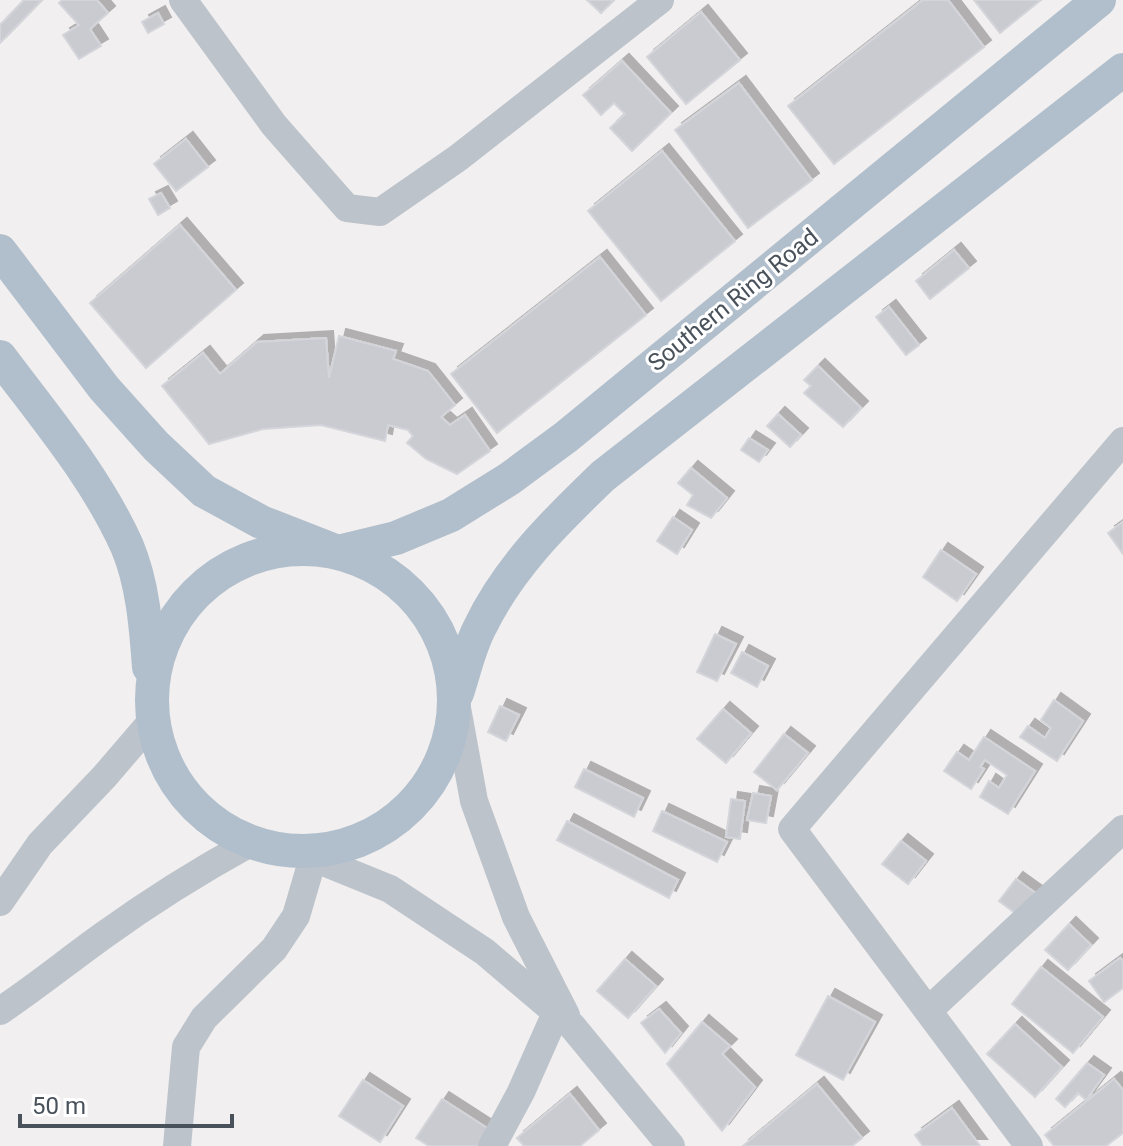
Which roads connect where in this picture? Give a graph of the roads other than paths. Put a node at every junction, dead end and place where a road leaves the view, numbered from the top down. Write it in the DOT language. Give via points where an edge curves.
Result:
graph roads {
  1 [pos="183,0"];
  2 [pos="660,0"];
  3 [pos="1099,0"];
  4 [pos="1121,75"];
  5 [pos="0,251"];
  6 [pos="0,357"];
  7 [pos="1123,441"];
  8 [pos="338,552"];
  9 [pos="151,686"];
  10 [pos="455,697"];
  11 [pos="153,720"];
  12 [pos="1123,829"];
  13 [pos="250,843"];
  14 [pos="306,855"];
  15 [pos="0,902"];
  16 [pos="929,1010"];
  17 [pos="0,1011"];
  18 [pos="564,1019"];
  19 [pos="177,1146"];
  20 [pos="492,1146"];
  21 [pos="671,1146"];
  22 [pos="1029,1146"];
  1 -- 2 [label="street" via="274,125 347,208 380,212 458,158"];
  3 -- 8 [label="main road, Southern Ring Road" via="520,471 451,515 396,538"];
  4 -- 10 [label="main road" via="603,476 508,577 478,630"];
  5 -- 8 [label="main road" via="104,388 204,491 261,522"];
  6 -- 9 [label="main road" via="100,495 128,548 145,614"];
  7 -- 16 [label="street" via="792,829"];
  8 -- 9 [label="main road" via="287,549 237,563 194,593 165,636"];
  8 -- 10 [label="main road" via="384,572 422,605 446,648"];
  9 -- 11 [label="main road"];
  10 -- 14 [label="main road" via="448,746 426,789 391,824 347,846"];
  10 -- 18 [label="street" via="474,801 516,917"];
  11 -- 13 [label="main road" via="154,736 173,781 206,818"];
  11 -- 15 [label="street" via="40,844"];
  12 -- 16 [label="street"];
  13 -- 14 [label="main road"];
  13 -- 17 [label="street" via="191,876"];
  14 -- 18 [label="street" via="390,889 485,952"];
  14 -- 19 [label="street" via="296,916 274,949 204,1018 186,1047"];
  16 -- 22 [label="street"];
  18 -- 20 [label="street"];
  18 -- 21 [label="street"];
}
